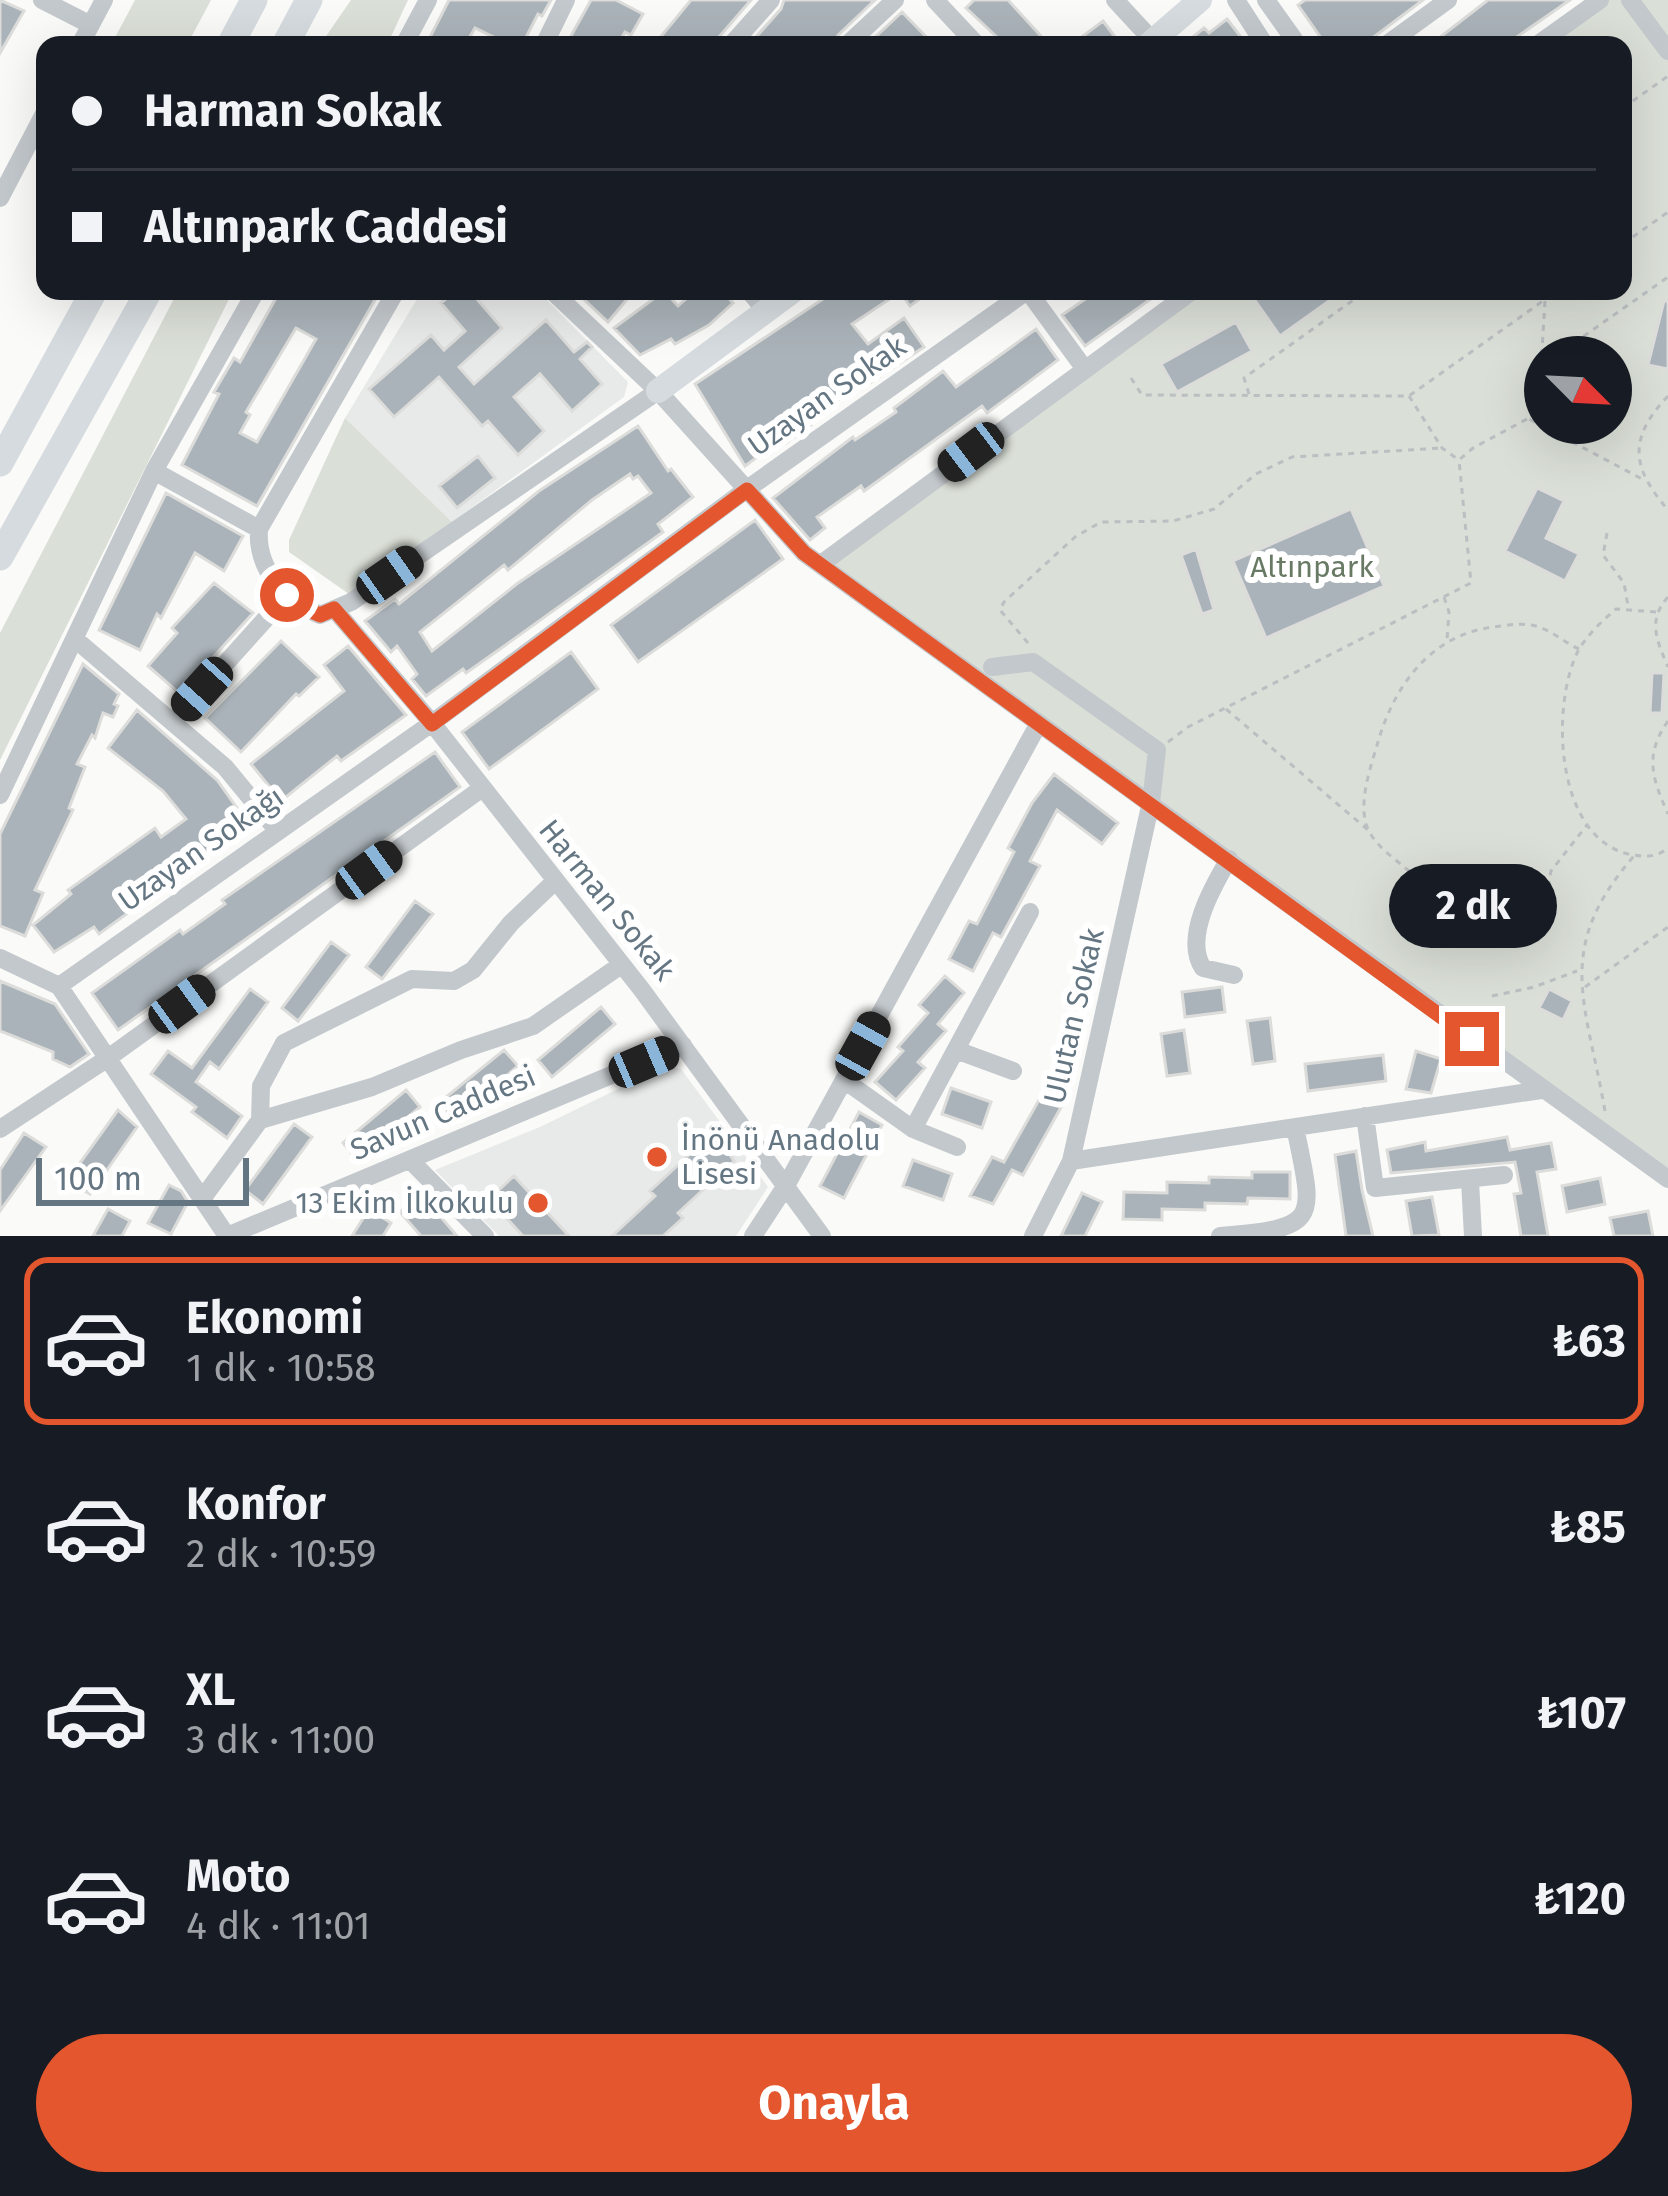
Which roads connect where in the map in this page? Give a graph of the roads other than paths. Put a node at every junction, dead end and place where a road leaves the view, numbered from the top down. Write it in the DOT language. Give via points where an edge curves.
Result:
graph roads {
  1 [pos="42,0"];
  2 [pos="104,0"];
  3 [pos="254,0"];
  4 [pos="310,0"];
  5 [pos="428,0"];
  6 [pos="566,0"];
  7 [pos="771,0"];
  8 [pos="895,0"];
  9 [pos="935,0"];
  10 [pos="1115,0"];
  11 [pos="1201,0"];
  12 [pos="1236,0"];
  13 [pos="1266,0"];
  14 [pos="1448,0"];
  15 [pos="1600,0"];
  16 [pos="1630,0"];
  17 [pos="91,25"];
  18 [pos="85,36"];
  19 [pos="235,36"];
  20 [pos="290,36"];
  21 [pos="409,36"];
  22 [pos="548,36"];
  23 [pos="739,36"];
  24 [pos="857,36"];
  25 [pos="969,36"];
  26 [pos="1145,36"];
  27 [pos="1159,36"];
  28 [pos="1259,36"];
  29 [pos="1292,36"];
  30 [pos="1398,36"];
  31 [pos="1550,36"];
  32 [pos="1668,51"];
  33 [pos="36,129"];
  34 [pos="0,198"];
  35 [pos="89,300"];
  36 [pos="144,300"];
  37 [pos="251,300"];
  38 [pos="390,300"];
  39 [pos="564,300"];
  40 [pos="1014,300"];
  41 [pos="1034,300"];
  42 [pos="1179,300"];
  43 [pos="757,301"];
  44 [pos="1084,368"];
  45 [pos="658,391"];
  46 [pos="55,461"];
  47 [pos="0,463"];
  48 [pos="154,470"];
  49 [pos="747,490"];
  50 [pos="259,529"];
  51 [pos="0,557"];
  52 [pos="820,564"];
  53 [pos="0,582"];
  54 [pos="287,595"];
  55 [pos="334,609"];
  56 [pos="75,639"];
  57 [pos="992,667"];
  58 [pos="174,721"];
  59 [pos="1040,723"];
  60 [pos="432,724"];
  61 [pos="481,789"];
  62 [pos="0,795"];
  63 [pos="1151,802"];
  64 [pos="277,830"];
  65 [pos="1229,859"];
  66 [pos="553,883"];
  67 [pos="1030,912"];
  68 [pos="0,958"];
  69 [pos="621,965"];
  70 [pos="1234,975"];
  71 [pos="59,986"];
  72 [pos="683,1045"];
  73 [pos="956,1050"];
  74 [pos="108,1058"];
  75 [pos="1013,1071"];
  76 [pos="844,1080"];
  77 [pos="1541,1090"];
  78 [pos="1365,1116"];
  79 [pos="260,1120"];
  80 [pos="1295,1127"];
  81 [pos="914,1129"];
  82 [pos="0,1130"];
  83 [pos="957,1147"];
  84 [pos="410,1160"];
  85 [pos="1071,1161"];
  86 [pos="1504,1175"];
  87 [pos="1668,1179"];
  88 [pos="1470,1180"];
  89 [pos="787,1184"];
  90 [pos="202,1198"];
  91 [pos="226,1236"];
  92 [pos="485,1236"];
  93 [pos="753,1236"];
  94 [pos="822,1236"];
  95 [pos="1033,1236"];
  96 [pos="1220,1236"];
  97 [pos="1473,1236"];
  1 -- 17 [label="street"];
  2 -- 17 [label="street"];
  3 -- 19 [label="highway"];
  4 -- 20 [label="highway"];
  5 -- 21 [label="street"];
  6 -- 22 [label="street"];
  7 -- 23 [label="street"];
  8 -- 24 [label="street"];
  9 -- 25 [label="street"];
  10 -- 26 [label="street"];
  11 -- 27 [label="main road"];
  12 -- 28 [label="street"];
  13 -- 29 [label="street"];
  14 -- 30 [label="street"];
  15 -- 31 [label="street"];
  16 -- 32 [label="street"];
  17 -- 18 [label="street"];
  33 -- 34 [label="street"];
  35 -- 47 [label="highway"];
  36 -- 46 [label="highway"];
  37 -- 48 [label="street"];
  38 -- 50 [label="street"];
  39 -- 45 [label="street"];
  40 -- 49 [label="street, Uzayan Sokak"];
  41 -- 44 [label="street"];
  42 -- 44 [label="street"];
  43 -- 45 [label="main road"];
  44 -- 52 [label="street"];
  45 -- 49 [label="street"];
  45 -- 55 [label="street"];
  46 -- 51 [label="highway"];
  46 -- 53 [label="highway"];
  48 -- 50 [label="street"];
  48 -- 56 [label="street"];
  49 -- 52 [label="street"];
  49 -- 60 [label="street, Uzayan Sokak"];
  50 -- 54 [label="street" via="257,551"];
  52 -- 59 [label="street"];
  54 -- 55 [label="street" via="320,615"];
  54 -- 58 [label="street"];
  55 -- 60 [label="street, Harman Sokak"];
  56 -- 58 [label="street"];
  56 -- 62 [label="street"];
  57 -- 63 [label="street, Ulutan Sokak" via="1033,662 1157,750"];
  58 -- 64 [label="street" via="225,766"];
  59 -- 63 [label="street"];
  59 -- 76 [label="street"];
  60 -- 61 [label="street, Harman Sokak"];
  60 -- 64 [label="street, Uzayan Sokağı"];
  61 -- 66 [label="street, Harman Sokak"];
  61 -- 74 [label="street"];
  63 -- 65 [label="street"];
  63 -- 85 [label="street, Ulutan Sokak"];
  64 -- 71 [label="street, Uzayan Sokağı"];
  65 -- 70 [label="street" via="1197,946 1203,968"];
  65 -- 77 [label="street"];
  66 -- 69 [label="street, Harman Sokak"];
  66 -- 79 [label="street" via="473,970 454,981 412,979 284,1043 260,1086"];
  67 -- 73 [label="street"];
  68 -- 71 [label="street"];
  69 -- 72 [label="street, Harman Sokak"];
  69 -- 79 [label="street" via="533,1026"];
  71 -- 74 [label="street"];
  72 -- 84 [label="street, Savun Caddesi"];
  72 -- 89 [label="street, Harman Sokak"];
  73 -- 75 [label="street"];
  73 -- 81 [label="street"];
  74 -- 82 [label="street"];
  74 -- 90 [label="street"];
  76 -- 81 [label="street"];
  76 -- 89 [label="street"];
  77 -- 78 [label="street"];
  77 -- 87 [label="street"];
  78 -- 80 [label="street"];
  78 -- 88 [label="street" via="1376,1188"];
  79 -- 90 [label="street"];
  80 -- 85 [label="street"];
  80 -- 96 [label="street" via="1304,1215 1295,1225"];
  81 -- 83 [label="street"];
  84 -- 91 [label="street, Savun Caddesi"];
  84 -- 92 [label="street"];
  85 -- 95 [label="street, Ulutan Sokak"];
  86 -- 88 [label="street"];
  88 -- 97 [label="street"];
  89 -- 93 [label="street"];
  89 -- 94 [label="street, Harman Sokak"];
  90 -- 91 [label="street"];
}
